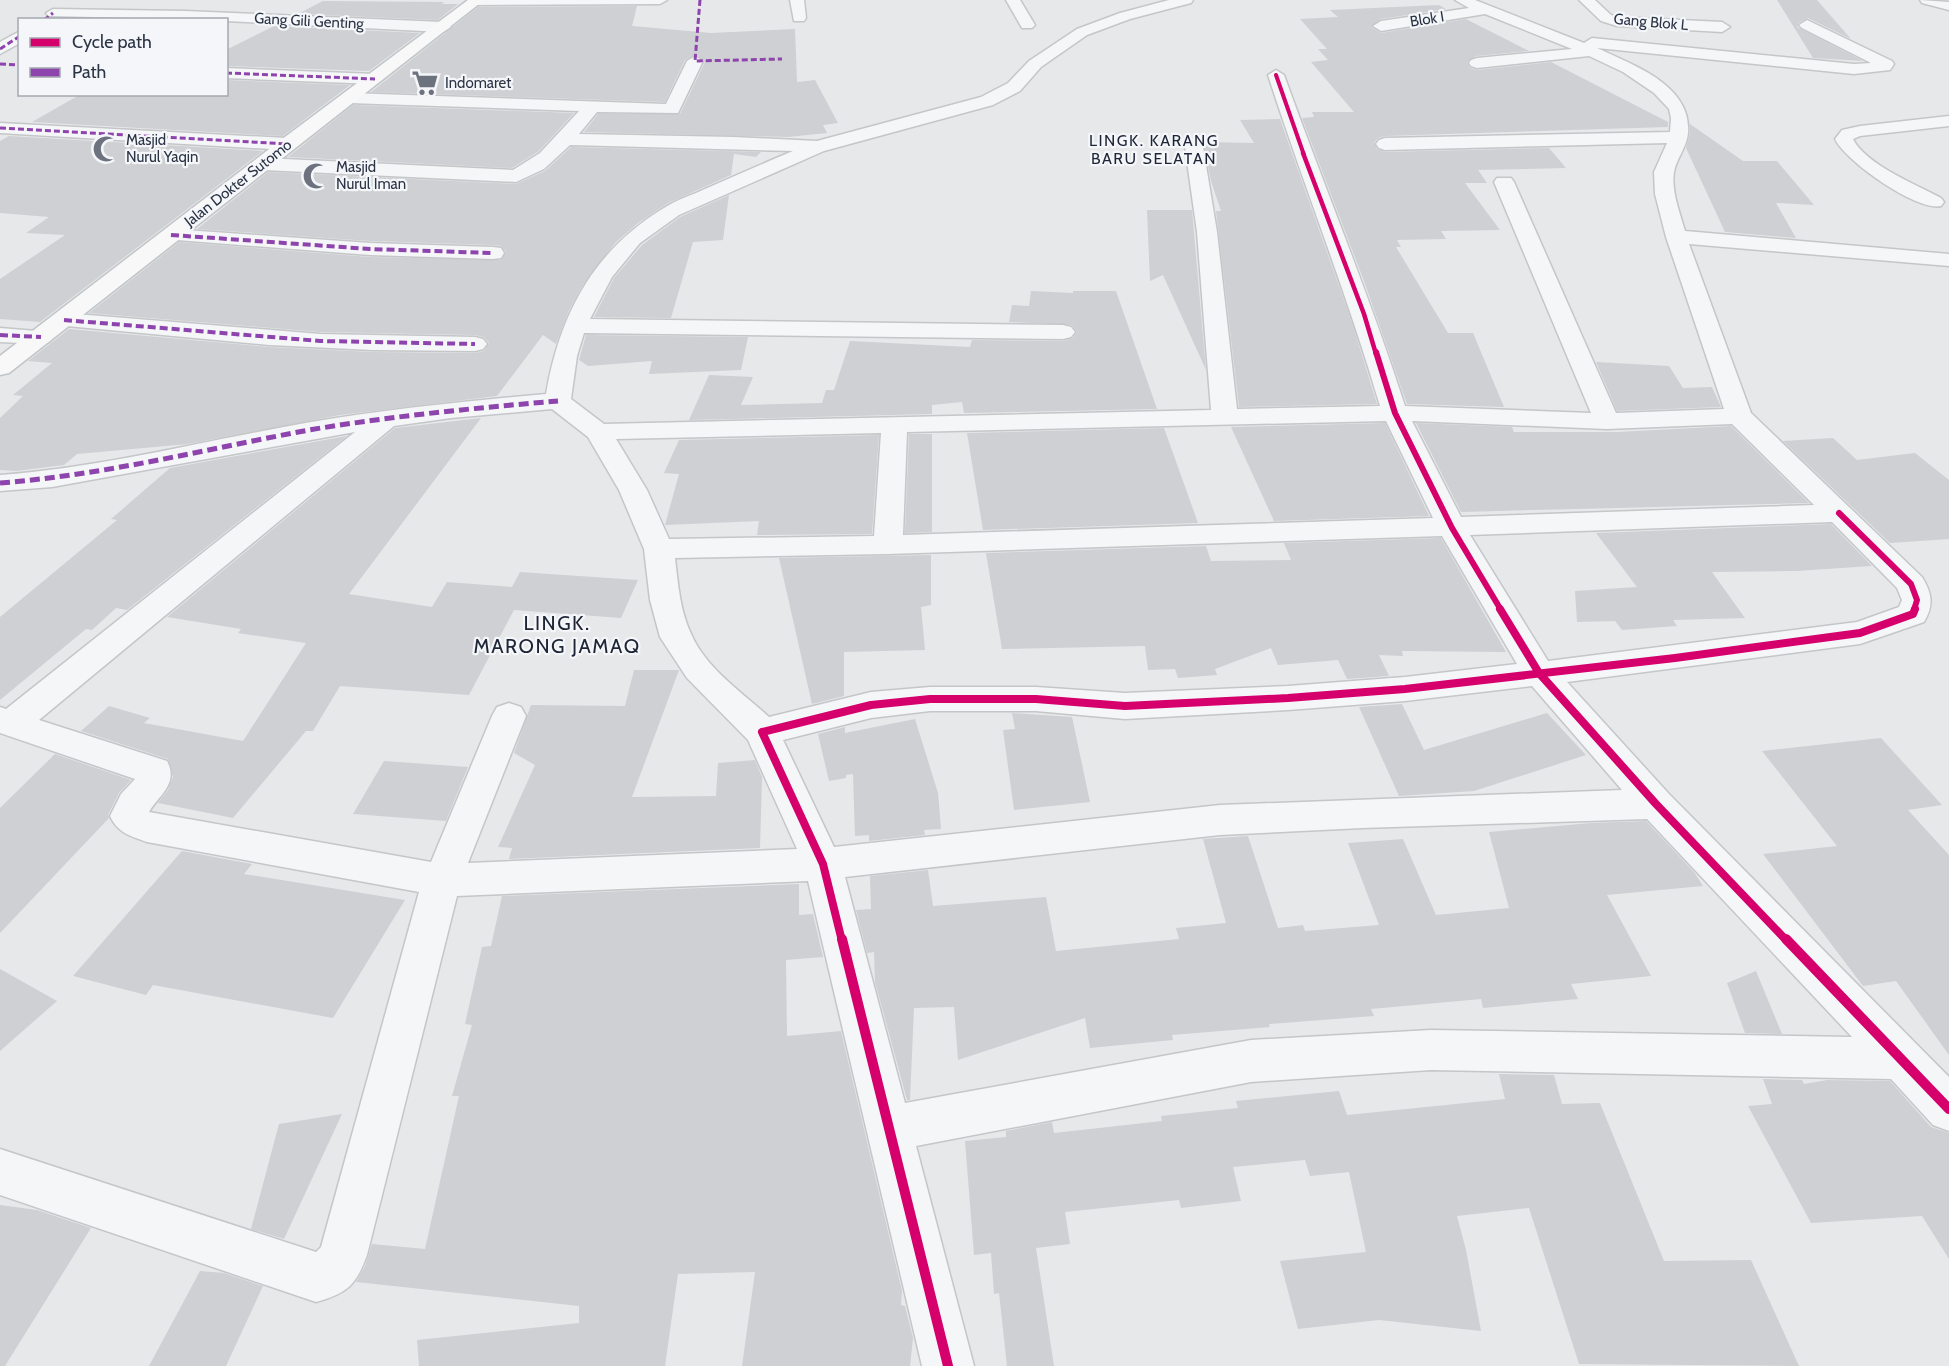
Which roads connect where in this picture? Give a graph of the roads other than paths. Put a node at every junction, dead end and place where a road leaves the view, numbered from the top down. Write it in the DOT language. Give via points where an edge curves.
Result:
graph roads {
  1 [pos="73,0"];
  2 [pos="213,0"];
  3 [pos="476,0"];
  4 [pos="660,0"];
  5 [pos="797,0"];
  6 [pos="1013,0"];
  7 [pos="1186,0"];
  8 [pos="1462,0"];
  9 [pos="1586,0"];
  10 [pos="1926,0"];
  11 [pos="1949,6"];
  12 [pos="1130,7"];
  13 [pos="1484,10"];
  14 [pos="48,16"];
  15 [pos="180,17"];
  16 [pos="206,18"];
  17 [pos="799,18"];
  18 [pos="228,19"];
  19 [pos="1807,24"];
  20 [pos="1027,25"];
  21 [pos="1381,26"];
  22 [pos="443,27"];
  23 [pos="1722,27"];
  24 [pos="18,37"];
  25 [pos="1566,40"];
  26 [pos="0,49"];
  27 [pos="1592,52"];
  28 [pos="695,61"];
  29 [pos="1477,63"];
  30 [pos="0,64"];
  31 [pos="18,65"];
  32 [pos="228,73"];
  33 [pos="1276,75"];
  34 [pos="375,79"];
  35 [pos="349,98"];
  36 [pos="591,108"];
  37 [pos="1949,121"];
  38 [pos="0,128"];
  39 [pos="1679,137"];
  40 [pos="566,139"];
  41 [pos="287,144"];
  42 [pos="1384,144"];
  43 [pos="817,147"];
  44 [pos="1194,147"];
  45 [pos="263,164"];
  46 [pos="1504,182"];
  47 [pos="1944,205"];
  48 [pos="171,235"];
  49 [pos="1676,237"];
  50 [pos="493,253"];
  51 [pos="1949,261"];
  52 [pos="64,320"];
  53 [pos="575,326"];
  54 [pos="1063,332"];
  55 [pos="0,335"];
  56 [pos="41,337"];
  57 [pos="475,344"];
  58 [pos="0,368"];
  59 [pos="558,401"];
  60 [pos="1395,413"];
  61 [pos="1739,416"];
  62 [pos="1225,417"];
  63 [pos="387,419"];
  64 [pos="1607,420"];
  65 [pos="894,426"];
  66 [pos="598,432"];
  67 [pos="0,483"];
  68 [pos="1839,513"];
  69 [pos="1452,528"];
  70 [pos="888,545"];
  71 [pos="659,549"];
  72 [pos="1539,673"];
  73 [pos="509,717"];
  74 [pos="5,722"];
  75 [pos="762,732"];
  76 [pos="1656,804"];
  77 [pos="823,864"];
  78 [pos="442,880"];
  79 [pos="1901,1059"];
  80 [pos="1949,1109"];
  81 [pos="888,1129"];
  82 [pos="0,1172"];
  83 [pos="948,1366"];
  1 -- 14 [label="street, Gang Gili Genting"];
  2 -- 15 [label="street"];
  3 -- 4 [label="street"];
  3 -- 22 [label="main road, Jalan Dokter Sutomo"];
  5 -- 17 [label="street"];
  6 -- 20 [label="street"];
  7 -- 12 [label="street"];
  8 -- 13 [label="street, Blok I"];
  9 -- 23 [label="street, Gang Blok L" via="1606,18 1617,21"];
  10 -- 11 [label="lane"];
  12 -- 43 [label="street" via="1069,40 1035,64 1014,87 987,101"];
  13 -- 21 [label="street, Blok I"];
  13 -- 25 [label="street"];
  14 -- 15 [label="street, Gang Gili Genting"];
  15 -- 16 [label="street, Gang Gili Genting"];
  18 -- 22 [label="street, Gang Gili Genting"];
  19 -- 25 [label="street" via="1886,64 1854,69"];
  22 -- 34 [label="main road, Jalan Dokter Sutomo"];
  24 -- 26 [label="street"];
  25 -- 27 [label="street"];
  27 -- 29 [label="street"];
  27 -- 39 [label="street" via="1660,89 1677,108"];
  28 -- 36 [label="street" via="672,109"];
  30 -- 31 [label="street"];
  32 -- 34 [label="street"];
  33 -- 60 [label="street" via="1322,208 1365,314"];
  34 -- 35 [label="main road, Jalan Dokter Sutomo"];
  35 -- 36 [label="street"];
  35 -- 41 [label="main road, Jalan Dokter Sutomo"];
  36 -- 40 [label="street"];
  37 -- 47 [label="street" via="1860,130 1844,139 1858,157"];
  38 -- 41 [label="street"];
  39 -- 42 [label="street"];
  39 -- 49 [label="street" via="1664,172 1665,194"];
  40 -- 43 [label="street"];
  40 -- 45 [label="street" via="516,176"];
  41 -- 45 [label="main road, Jalan Dokter Sutomo"];
  43 -- 53 [label="street" via="694,200 654,223 633,239 602,274"];
  44 -- 62 [label="street" via="1207,232"];
  45 -- 48 [label="main road, Jalan Dokter Sutomo"];
  46 -- 64 [label="street"];
  48 -- 50 [label="street" via="364,249"];
  48 -- 52 [label="main road, Jalan Dokter Sutomo"];
  49 -- 51 [label="street"];
  49 -- 61 [label="street"];
  52 -- 56 [label="main road, Jalan Dokter Sutomo"];
  52 -- 57 [label="street" via="290,340"];
  53 -- 54 [label="street"];
  53 -- 59 [label="street" via="565,356"];
  55 -- 56 [label="street"];
  56 -- 58 [label="main road, Jalan Dokter Sutomo"];
  59 -- 63 [label="street"];
  59 -- 66 [label="street"];
  60 -- 62 [label="street"];
  60 -- 64 [label="street"];
  60 -- 69 [label="street"];
  61 -- 64 [label="street"];
  61 -- 68 [label="street"];
  62 -- 65 [label="street"];
  63 -- 67 [label="street" via="247,441 52,479"];
  63 -- 74 [label="street"];
  65 -- 66 [label="street"];
  65 -- 70 [label="street"];
  66 -- 71 [label="street" via="633,490"];
  68 -- 69 [label="street"];
  68 -- 72 [label="street" via="1911,584 1917,600 1913,614 1860,633"];
  69 -- 70 [label="street"];
  69 -- 72 [label="street"];
  70 -- 71 [label="street"];
  71 -- 75 [label="street" via="667,606 682,647"];
  72 -- 75 [label="street" via="1394,690 1125,706 1036,699 930,699 871,705"];
  72 -- 76 [label="street"];
  73 -- 78 [label="street"];
  74 -- 78 [label="street" via="154,771 155,778 129,809 128,816 147,827"];
  75 -- 77 [label="street"];
  76 -- 77 [label="street" via="1220,820"];
  76 -- 79 [label="street"];
  77 -- 78 [label="street"];
  77 -- 81 [label="street"];
  78 -- 82 [label="street" via="345,1249 336,1270 316,1277"];
  79 -- 80 [label="street"];
  79 -- 81 [label="street" via="1431,1050 1251,1061"];
  81 -- 83 [label="street"];
}
